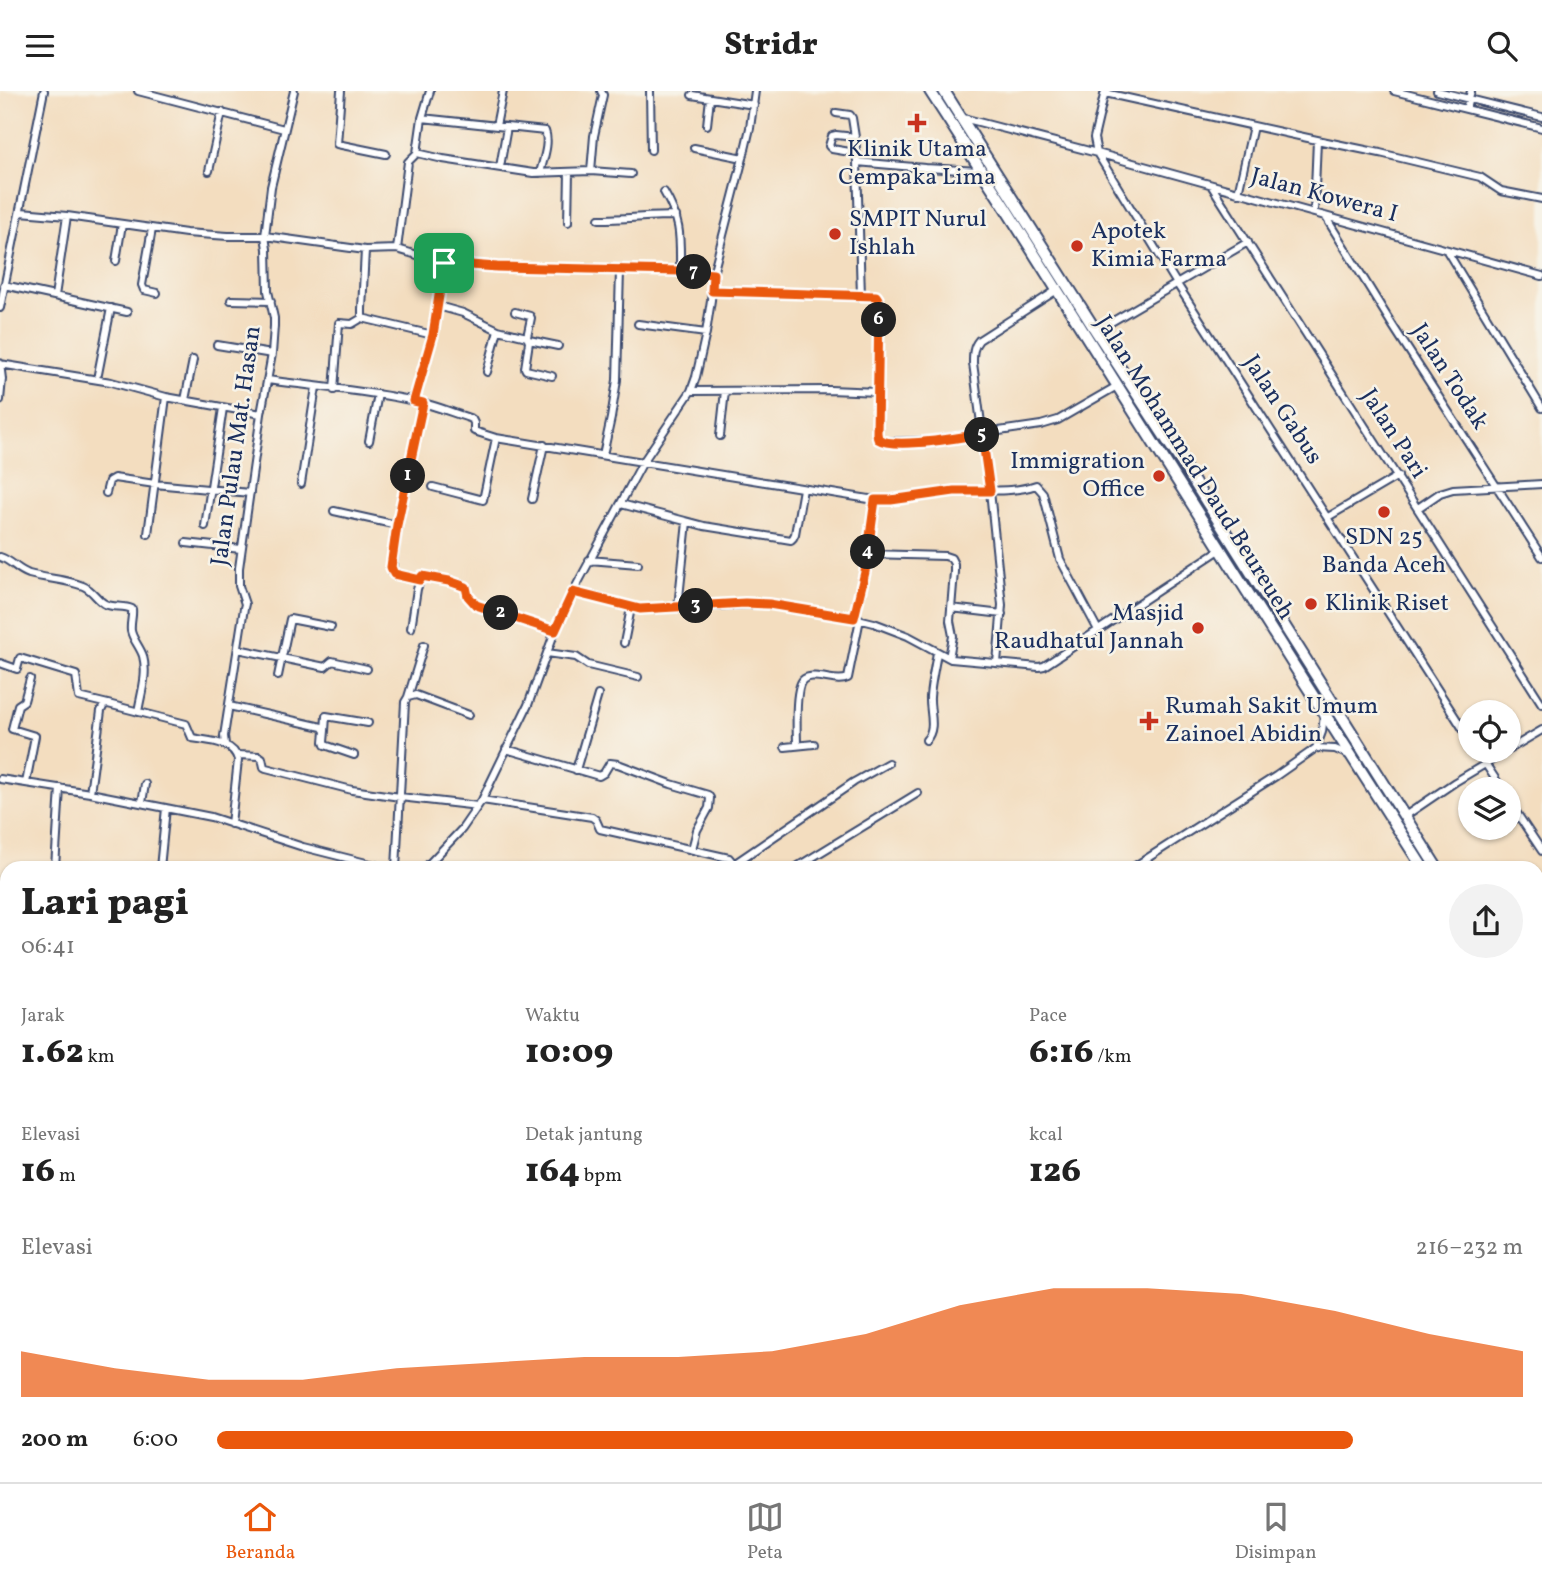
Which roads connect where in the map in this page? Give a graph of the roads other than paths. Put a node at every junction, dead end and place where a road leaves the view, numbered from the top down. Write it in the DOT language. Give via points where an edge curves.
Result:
graph roads {
  1 [pos="44,91"];
  2 [pos="138,91"];
  3 [pos="294,91"];
  4 [pos="341,91"];
  5 [pos="430,91"];
  6 [pos="503,91"];
  7 [pos="601,91"];
  8 [pos="650,91"];
  9 [pos="755,91"];
  10 [pos="929,91"];
  11 [pos="944,91"];
  12 [pos="1394,91"];
  13 [pos="1437,91"];
  14 [pos="1471,91"];
  15 [pos="1105,92"];
  16 [pos="692,95"];
  17 [pos="710,98"];
  18 [pos="1469,99"];
  19 [pos="754,105"];
  20 [pos="1466,109"];
  21 [pos="222,112"];
  22 [pos="836,113"];
  23 [pos="961,117"];
  24 [pos="1542,117"];
  25 [pos="422,118"];
  26 [pos="707,125"];
  27 [pos="496,126"];
  28 [pos="1253,126"];
  29 [pos="507,127"];
  30 [pos="1542,128"];
  31 [pos="284,129"];
  32 [pos="855,137"];
  33 [pos="1317,140"];
  34 [pos="694,148"];
  35 [pos="651,150"];
  36 [pos="417,153"];
  37 [pos="856,153"];
  38 [pos="1097,153"];
  39 [pos="386,155"];
  40 [pos="743,158"];
  41 [pos="857,162"];
  42 [pos="500,167"];
  43 [pos="209,171"];
  44 [pos="590,171"];
  45 [pos="980,171"];
  46 [pos="569,172"];
  47 [pos="540,173"];
  48 [pos="631,174"];
  49 [pos="1211,185"];
  50 [pos="664,192"];
  51 [pos="1238,193"];
  52 [pos="1542,199"];
  53 [pos="21,212"];
  54 [pos="1314,212"];
  55 [pos="67,216"];
  56 [pos="676,216"];
  57 [pos="1325,216"];
  58 [pos="599,219"];
  59 [pos="568,222"];
  60 [pos="122,224"];
  61 [pos="152,229"];
  62 [pos="265,236"];
  63 [pos="1248,242"];
  64 [pos="397,249"];
  65 [pos="365,250"];
  66 [pos="1447,251"];
  67 [pos="117,261"];
  68 [pos="444,263"];
  69 [pos="620,270"];
  70 [pos="680,271"];
  71 [pos="713,274"];
  72 [pos="1542,276"];
  73 [pos="1177,284"];
  74 [pos="5,285"];
  75 [pos="1057,290"];
  76 [pos="712,291"];
  77 [pos="157,293"];
  78 [pos="55,296"];
  79 [pos="862,296"];
  80 [pos="231,300"];
  81 [pos="271,302"];
  82 [pos="438,306"];
  83 [pos="0,308"];
  84 [pos="111,308"];
  85 [pos="127,311"];
  86 [pos="515,311"];
  87 [pos="362,318"];
  88 [pos="638,324"];
  89 [pos="498,330"];
  90 [pos="1096,331"];
  91 [pos="705,333"];
  92 [pos="433,335"];
  93 [pos="528,338"];
  94 [pos="217,345"];
  95 [pos="558,346"];
  96 [pos="272,354"];
  97 [pos="193,360"];
  98 [pos="0,364"];
  99 [pos="487,372"];
  100 [pos="98,374"];
  101 [pos="552,376"];
  102 [pos="267,380"];
  103 [pos="1117,386"];
  104 [pos="316,387"];
  105 [pos="334,390"];
  106 [pos="691,391"];
  107 [pos="725,391"];
  108 [pos="878,392"];
  109 [pos="378,394"];
  110 [pos="166,397"];
  111 [pos="0,400"];
  112 [pos="185,400"];
  113 [pos="414,401"];
  114 [pos="423,403"];
  115 [pos="223,408"];
  116 [pos="1542,408"];
  117 [pos="261,414"];
  118 [pos="982,434"];
  119 [pos="720,436"];
  120 [pos="496,438"];
  121 [pos="369,441"];
  122 [pos="544,445"];
  123 [pos="603,455"];
  124 [pos="643,462"];
  125 [pos="1398,476"];
  126 [pos="155,484"];
  127 [pos="301,484"];
  128 [pos="1542,484"];
  129 [pos="433,487"];
  130 [pos="1497,487"];
  131 [pos="211,488"];
  132 [pos="803,489"];
  133 [pos="990,491"];
  134 [pos="106,493"];
  135 [pos="250,493"];
  136 [pos="532,499"];
  137 [pos="875,500"];
  138 [pos="621,504"];
  139 [pos="1418,508"];
  140 [pos="334,511"];
  141 [pos="1328,517"];
  142 [pos="687,522"];
  143 [pos="397,525"];
  144 [pos="205,526"];
  145 [pos="148,534"];
  146 [pos="186,543"];
  147 [pos="242,549"];
  148 [pos="1221,549"];
  149 [pos="868,554"];
  150 [pos="0,557"];
  151 [pos="1542,557"];
  152 [pos="589,560"];
  153 [pos="638,564"];
  154 [pos="420,580"];
  155 [pos="573,592"];
  156 [pos="678,607"];
  157 [pos="631,608"];
  158 [pos="951,608"];
  159 [pos="1002,614"];
  160 [pos="857,618"];
  161 [pos="331,627"];
  162 [pos="411,628"];
  163 [pos="1098,630"];
  164 [pos="555,631"];
  165 [pos="624,643"];
  166 [pos="424,645"];
  167 [pos="238,649"];
  168 [pos="937,652"];
  169 [pos="547,653"];
  170 [pos="282,658"];
  171 [pos="949,658"];
  172 [pos="1307,660"];
  173 [pos="0,663"];
  174 [pos="997,663"];
  175 [pos="1296,668"];
  176 [pos="367,669"];
  177 [pos="278,676"];
  178 [pos="638,677"];
  179 [pos="30,679"];
  180 [pos="598,695"];
  181 [pos="408,697"];
  182 [pos="108,704"];
  183 [pos="1542,704"];
  184 [pos="229,706"];
  185 [pos="138,712"];
  186 [pos="1325,713"];
  187 [pos="469,715"];
  188 [pos="1458,721"];
  189 [pos="368,723"];
  190 [pos="1542,730"];
  191 [pos="325,731"];
  192 [pos="926,740"];
  193 [pos="1521,742"];
  194 [pos="225,744"];
  195 [pos="814,744"];
  196 [pos="797,745"];
  197 [pos="785,747"];
  198 [pos="1316,748"];
  199 [pos="506,749"];
  200 [pos="238,755"];
  201 [pos="354,755"];
  202 [pos="1353,758"];
  203 [pos="888,762"];
  204 [pos="1485,764"];
  205 [pos="576,770"];
  206 [pos="1494,777"];
  207 [pos="0,779"];
  208 [pos="26,783"];
  209 [pos="145,784"];
  210 [pos="60,788"];
  211 [pos="90,793"];
  212 [pos="918,793"];
  213 [pos="400,797"];
  214 [pos="142,803"];
  215 [pos="480,803"];
  216 [pos="166,808"];
  217 [pos="1405,815"];
  218 [pos="1521,820"];
  219 [pos="231,824"];
  220 [pos="692,849"];
  221 [pos="1542,851"];
  222 [pos="1421,853"];
  223 [pos="55,861"];
  224 [pos="161,861"];
  225 [pos="357,861"];
  226 [pos="396,861"];
  227 [pos="432,861"];
  228 [pos="730,861"];
  229 [pos="738,861"];
  230 [pos="806,861"];
  231 [pos="1143,861"];
  232 [pos="1422,861"];
  233 [pos="1430,861"];
  1 -- 53 [label="street"];
  2 -- 21 [label="street"];
  3 -- 31 [label="street, Jalan Pulau Mat. Hasan"];
  4 -- 39 [label="street" via="337,144"];
  5 -- 25 [label="street"];
  6 -- 27 [label="street"];
  7 -- 44 [label="street"];
  8 -- 35 [label="street"];
  9 -- 19 [label="street"];
  10 -- 45 [label="highway, Jalan Mohammad Daud Beureueh"];
  11 -- 23 [label="highway, Jalan Mohammad Daud Beureueh"];
  12 -- 20 [label="street"];
  13 -- 18 [label="street"];
  14 -- 18 [label="street"];
  15 -- 28 [label="street"];
  15 -- 38 [label="street" via="1094,138"];
  16 -- 17 [label="street"];
  17 -- 19 [label="street"];
  17 -- 26 [label="street"];
  18 -- 20 [label="street"];
  18 -- 24 [label="street"];
  19 -- 40 [label="street"];
  20 -- 30 [label="street"];
  21 -- 31 [label="street"];
  21 -- 43 [label="street"];
  22 -- 32 [label="street" via="850,115"];
  23 -- 38 [label="street, Jalan Kowera I"];
  23 -- 90 [label="highway, Jalan Mohammad Daud Beureueh"];
  25 -- 27 [label="street"];
  25 -- 36 [label="street"];
  27 -- 29 [label="street"];
  28 -- 33 [label="street"];
  28 -- 51 [label="street"];
  29 -- 42 [label="street"];
  29 -- 47 [label="street" via="547,133"];
  31 -- 62 [label="street, Jalan Pulau Mat. Hasan"];
  32 -- 37 [label="street"];
  32 -- 37 [label="street" via="833,136 829,146"];
  33 -- 52 [label="street" via="1480,177 1501,191"];
  33 -- 54 [label="street"];
  34 -- 40 [label="street"];
  36 -- 42 [label="street"];
  36 -- 64 [label="street" via="408,162"];
  37 -- 41 [label="street"];
  38 -- 49 [label="street, Jalan Kowera I"];
  38 -- 73 [label="street, Jalan Gabus"];
  40 -- 71 [label="street"];
  41 -- 45 [label="street"];
  41 -- 79 [label="street"];
  42 -- 47 [label="street"];
  44 -- 46 [label="street"];
  44 -- 48 [label="street"];
  45 -- 75 [label="highway, Jalan Mohammad Daud Beureueh"];
  46 -- 47 [label="street"];
  46 -- 59 [label="street"];
  49 -- 51 [label="street, Jalan Kowera I"];
  49 -- 63 [label="street, Jalan Pari"];
  50 -- 56 [label="street"];
  51 -- 54 [label="street, Jalan Kowera I"];
  53 -- 55 [label="street"];
  53 -- 74 [label="street"];
  54 -- 57 [label="street, Jalan Kowera I"];
  55 -- 60 [label="street"];
  55 -- 78 [label="street"];
  56 -- 58 [label="street"];
  56 -- 70 [label="street"];
  57 -- 66 [label="street, Jalan Kowera I"];
  57 -- 130 [label="street, Jalan Todak"];
  60 -- 61 [label="street"];
  60 -- 67 [label="street"];
  61 -- 62 [label="street"];
  61 -- 77 [label="street" via="142,285"];
  62 -- 65 [label="street"];
  62 -- 81 [label="street, Jalan Pulau Mat. Hasan"];
  63 -- 73 [label="street"];
  63 -- 125 [label="street, Jalan Pari"];
  64 -- 65 [label="street"];
  64 -- 68 [label="street"];
  65 -- 87 [label="street"];
  66 -- 72 [label="street, Jalan Kowera I"];
  66 -- 116 [label="street"];
  68 -- 69 [label="street"];
  68 -- 82 [label="street"];
  69 -- 70 [label="street"];
  69 -- 123 [label="street" via="617,380"];
  70 -- 71 [label="street"];
  71 -- 76 [label="street"];
  73 -- 90 [label="street"];
  73 -- 141 [label="street, Jalan Gabus"];
  74 -- 78 [label="street"];
  74 -- 83 [label="street"];
  75 -- 103 [label="highway, Jalan Mohammad Daud Beureueh"];
  75 -- 118 [label="street" via="975,345 972,363"];
  76 -- 79 [label="street"];
  76 -- 91 [label="street"];
  78 -- 84 [label="street"];
  79 -- 108 [label="street" via="878,299"];
  80 -- 81 [label="street"];
  81 -- 96 [label="street, Jalan Pulau Mat. Hasan"];
  82 -- 89 [label="street"];
  82 -- 92 [label="street"];
  84 -- 85 [label="street"];
  84 -- 100 [label="street"];
  86 -- 93 [label="street" via="531,318"];
  87 -- 92 [label="street"];
  87 -- 105 [label="street" via="352,324 339,323"];
  88 -- 91 [label="street"];
  89 -- 93 [label="street"];
  89 -- 99 [label="street"];
  90 -- 172 [label="highway, Jalan Mohammad Daud Beureueh"];
  91 -- 106 [label="street"];
  92 -- 113 [label="street"];
  93 -- 95 [label="street"];
  93 -- 101 [label="street" via="526,370"];
  94 -- 96 [label="street"];
  96 -- 102 [label="street, Jalan Pulau Mat. Hasan"];
  97 -- 112 [label="street"];
  98 -- 110 [label="street" via="111,382"];
  98 -- 111 [label="street"];
  102 -- 104 [label="street"];
  102 -- 117 [label="street, Jalan Pulau Mat. Hasan"];
  103 -- 118 [label="street" via="1058,420"];
  103 -- 148 [label="highway, Jalan Mohammad Daud Beureueh"];
  104 -- 105 [label="street"];
  104 -- 127 [label="street"];
  105 -- 109 [label="street"];
  106 -- 107 [label="street"];
  106 -- 124 [label="street"];
  107 -- 108 [label="street"];
  107 -- 119 [label="street"];
  108 -- 118 [label="street" via="877,433 882,442"];
  109 -- 113 [label="street"];
  109 -- 121 [label="street"];
  110 -- 112 [label="street"];
  110 -- 126 [label="street"];
  112 -- 115 [label="street"];
  113 -- 114 [label="street"];
  114 -- 120 [label="street" via="472,419 474,431"];
  114 -- 143 [label="street"];
  115 -- 117 [label="street"];
  115 -- 131 [label="street"];
  117 -- 135 [label="street, Jalan Pulau Mat. Hasan"];
  118 -- 133 [label="street"];
  120 -- 122 [label="street"];
  120 -- 129 [label="street" via="484,500"];
  122 -- 123 [label="street"];
  122 -- 136 [label="street"];
  123 -- 124 [label="street"];
  124 -- 132 [label="street"];
  124 -- 138 [label="street"];
  125 -- 139 [label="street, Jalan Pari"];
  125 -- 141 [label="street"];
  126 -- 131 [label="street"];
  126 -- 134 [label="street" via="111,478"];
  126 -- 145 [label="street"];
  128 -- 130 [label="street"];
  130 -- 139 [label="street" via="1450,489"];
  130 -- 151 [label="street, Jalan Todak"];
  131 -- 135 [label="street"];
  131 -- 144 [label="street"];
  132 -- 137 [label="street"];
  132 -- 142 [label="street" via="791,540"];
  133 -- 137 [label="street"];
  133 -- 159 [label="street"];
  133 -- 163 [label="street" via="1036,485 1043,493 1060,559"];
  135 -- 147 [label="street, Jalan Pulau Mat. Hasan"];
  137 -- 149 [label="street"];
  138 -- 142 [label="street"];
  138 -- 152 [label="street"];
  139 -- 183 [label="street, Jalan Pari"];
  140 -- 143 [label="street"];
  141 -- 188 [label="street, Jalan Gabus"];
  142 -- 156 [label="street"];
  143 -- 154 [label="street" via="391,571"];
  146 -- 147 [label="street"];
  147 -- 167 [label="street, Jalan Pulau Mat. Hasan" via="239,586 245,604"];
  148 -- 163 [label="street"];
  148 -- 175 [label="highway, Jalan Mohammad Daud Beureueh"];
  149 -- 158 [label="street" via="951,558"];
  149 -- 160 [label="street"];
  150 -- 185 [label="street" via="29,574 88,588 106,605 132,609 132,634 146,673"];
  152 -- 153 [label="street"];
  152 -- 155 [label="street"];
  154 -- 162 [label="street"];
  154 -- 164 [label="street" via="422,576 436,578 466,587 476,605"];
  155 -- 157 [label="street"];
  155 -- 164 [label="street"];
  156 -- 157 [label="street"];
  156 -- 160 [label="street" via="769,604"];
  157 -- 165 [label="street"];
  158 -- 159 [label="street"];
  158 -- 171 [label="street"];
  159 -- 174 [label="street"];
  160 -- 168 [label="street" via="902,633"];
  160 -- 196 [label="street" via="849,677 802,681"];
  161 -- 170 [label="street" via="290,619"];
  163 -- 174 [label="street" via="1044,666"];
  164 -- 169 [label="street"];
  166 -- 181 [label="street"];
  167 -- 170 [label="street"];
  167 -- 184 [label="street, Jalan Pulau Mat. Hasan"];
  168 -- 171 [label="street"];
  168 -- 192 [label="street" via="930,701 932,725"];
  169 -- 178 [label="street" via="576,657 588,665"];
  169 -- 199 [label="street"];
  170 -- 176 [label="street"];
  170 -- 177 [label="street"];
  171 -- 174 [label="street"];
  172 -- 175 [label="highway"];
  172 -- 217 [label="highway, Jalan Mohammad Daud Beureueh"];
  173 -- 182 [label="street" via="17,669 20,658 76,675 79,697"];
  175 -- 186 [label="highway, Jalan Mohammad Daud Beureueh"];
  179 -- 208 [label="street" via="12,729 35,736"];
  180 -- 205 [label="street"];
  181 -- 187 [label="street" via="416,695"];
  181 -- 213 [label="street"];
  182 -- 185 [label="street"];
  182 -- 211 [label="street" via="101,711"];
  184 -- 191 [label="street"];
  184 -- 194 [label="street, Jalan Pulau Mat. Hasan"];
  185 -- 194 [label="street" via="186,724 192,738"];
  186 -- 198 [label="street"];
  186 -- 202 [label="highway, Jalan Mohammad Daud Beureueh"];
  189 -- 191 [label="street" via="326,716"];
  190 -- 193 [label="street"];
  191 -- 201 [label="street" via="325,745"];
  194 -- 200 [label="street"];
  195 -- 196 [label="street"];
  196 -- 197 [label="street"];
  198 -- 202 [label="street" via="1335,749"];
  198 -- 231 [label="street"];
  199 -- 205 [label="street"];
  199 -- 215 [label="street"];
  200 -- 213 [label="street" via="259,756 266,768"];
  200 -- 219 [label="street"];
  202 -- 222 [label="highway, Jalan Mohammad Daud Beureueh"];
  203 -- 229 [label="street"];
  204 -- 206 [label="street"];
  204 -- 217 [label="street"];
  205 -- 220 [label="street" via="601,775 613,763 708,795 710,804"];
  207 -- 208 [label="street"];
  208 -- 210 [label="street"];
  209 -- 214 [label="street"];
  210 -- 211 [label="street"];
  210 -- 223 [label="street"];
  211 -- 214 [label="street"];
  212 -- 230 [label="street"];
  213 -- 215 [label="street"];
  213 -- 226 [label="street"];
  214 -- 216 [label="street"];
  215 -- 220 [label="street" via="592,817 600,829"];
  215 -- 227 [label="street"];
  216 -- 219 [label="street"];
  216 -- 224 [label="street"];
  217 -- 222 [label="highway, Jalan Mohammad Daud Beureueh"];
  218 -- 221 [label="street"];
  219 -- 225 [label="street"];
  220 -- 228 [label="street"];
  222 -- 232 [label="highway, Jalan Mohammad Daud Beureueh"];
  222 -- 233 [label="highway, Jalan Mohammad Daud Beureueh"];
}
